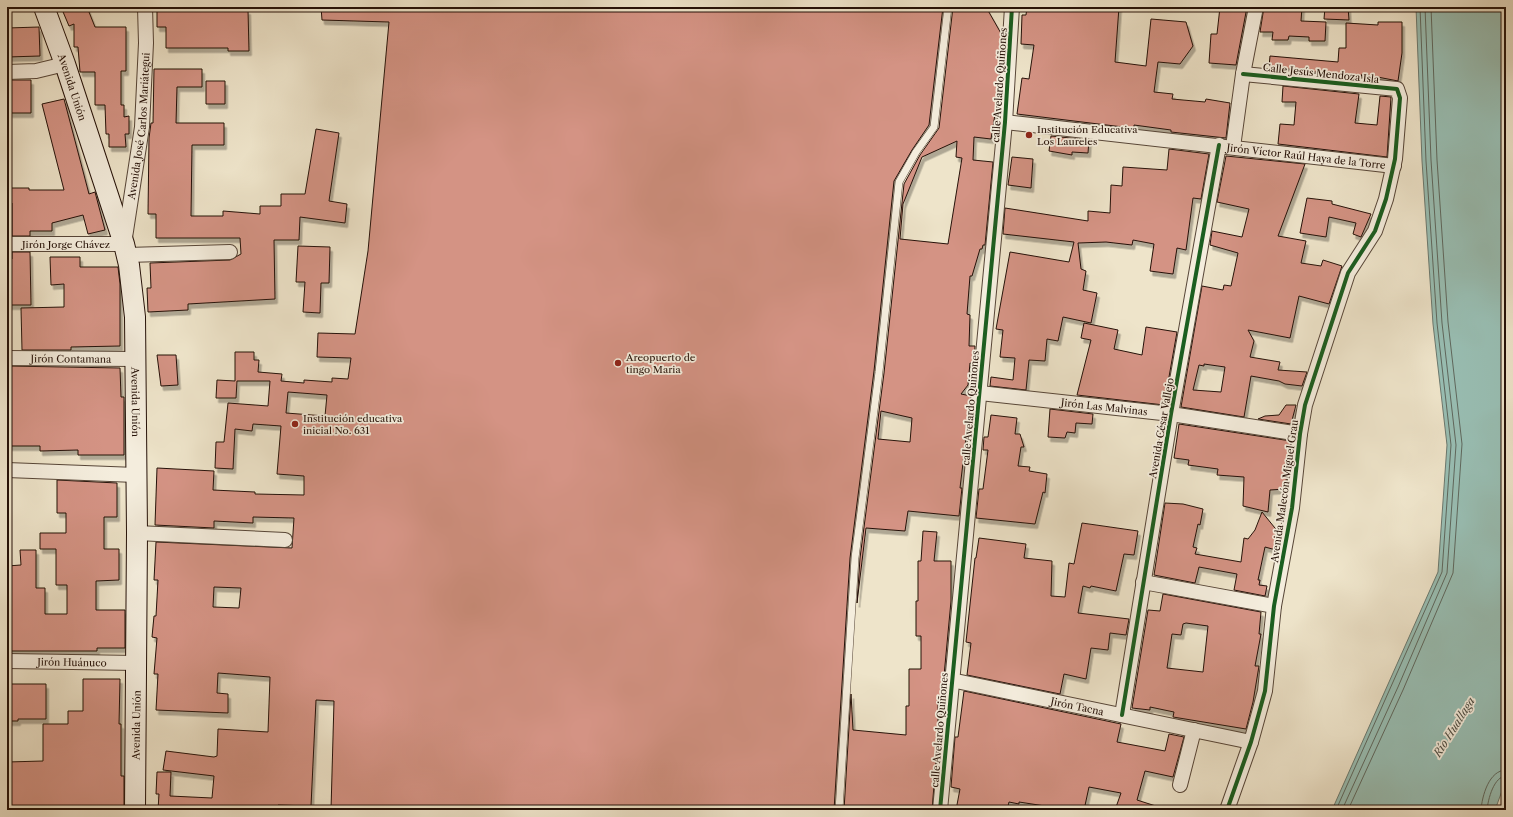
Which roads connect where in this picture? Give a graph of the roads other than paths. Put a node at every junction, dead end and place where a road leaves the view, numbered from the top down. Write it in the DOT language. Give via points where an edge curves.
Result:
graph roads {
  1 [pos="44,7"];
  2 [pos="145,7"];
  3 [pos="948,7"];
  4 [pos="1012,7"];
  5 [pos="1256,7"];
  6 [pos="65,64"];
  7 [pos="7,72"];
  8 [pos="1242,74"];
  9 [pos="1397,89"];
  10 [pos="1005,122"];
  11 [pos="1219,145"];
  12 [pos="1233,147"];
  13 [pos="1394,166"];
  14 [pos="7,244"];
  15 [pos="126,250"];
  16 [pos="230,252"];
  17 [pos="7,358"];
  18 [pos="135,359"];
  19 [pos="980,393"];
  20 [pos="1171,414"];
  21 [pos="1300,434"];
  22 [pos="7,470"];
  23 [pos="136,475"];
  24 [pos="138,533"];
  25 [pos="285,540"];
  26 [pos="1143,582"];
  27 [pos="1274,606"];
  28 [pos="7,660"];
  29 [pos="137,663"];
  30 [pos="951,680"];
  31 [pos="1122,715"];
  32 [pos="1194,730"];
  33 [pos="1251,742"];
  34 [pos="1180,785"];
  35 [pos="135,810"];
  36 [pos="839,810"];
  37 [pos="940,810"];
  38 [pos="1227,810"];
  1 -- 6 [label="main road, Avenida Unión"];
  2 -- 15 [label="street, Avenida José Carlos Mariátegui" via="142,127"];
  3 -- 36 [label="lane" via="934,127 899,182 880,364 855,558"];
  4 -- 10 [label="street, calle Avelardo Quiñones"];
  5 -- 8 [label="street"];
  6 -- 7 [label="street" via="36,71"];
  6 -- 15 [label="main road, Avenida Unión"];
  8 -- 9 [label="street, Calle Jesús Mendoza Isla"];
  8 -- 12 [label="street"];
  9 -- 13 [label="street, Avenida Malecón Miguel Grau" via="1400,98"];
  10 -- 11 [label="street, Jirón Víctor Raúl Haya de la Torre"];
  10 -- 19 [label="street, calle Avelardo Quiñones"];
  11 -- 12 [label="street, Jirón Víctor Raúl Haya de la Torre"];
  11 -- 20 [label="street, Avenida César Vallejo"];
  12 -- 13 [label="street, Jirón Víctor Raúl Haya de la Torre"];
  13 -- 21 [label="street, Avenida Malecón Miguel Grau" via="1375,231 1348,273 1305,405"];
  14 -- 15 [label="street, Jirón Jorge Chávez"];
  15 -- 16 [label="street, Jirón Jorge Chávez"];
  15 -- 18 [label="main road, Avenida Unión" via="135,317"];
  17 -- 18 [label="street, Jirón Contamana"];
  18 -- 23 [label="main road, Avenida Unión"];
  19 -- 20 [label="street, Jirón Las Malvinas"];
  19 -- 30 [label="street, calle Avelardo Quiñones"];
  20 -- 21 [label="street, Jirón Las Malvinas"];
  20 -- 26 [label="street, Avenida César Vallejo"];
  21 -- 27 [label="street, Avenida Malecón Miguel Grau" via="1292,508"];
  22 -- 23 [label="street"];
  23 -- 24 [label="main road, Avenida Unión"];
  24 -- 25 [label="street"];
  24 -- 29 [label="main road, Avenida Unión"];
  26 -- 27 [label="street"];
  26 -- 31 [label="street, Avenida César Vallejo"];
  27 -- 33 [label="street, Avenida Malecón Miguel Grau" via="1265,691"];
  28 -- 29 [label="street, Jirón Huánuco"];
  29 -- 35 [label="main road, Avenida Unión"];
  30 -- 31 [label="street, Jirón Tacna"];
  30 -- 37 [label="street, calle Avelardo Quiñones"];
  31 -- 32 [label="street, Jirón Tacna"];
  32 -- 33 [label="street, Jirón Tacna"];
  32 -- 34 [label="street"];
  33 -- 38 [label="street, Avenida Malecón Miguel Grau"];
}
